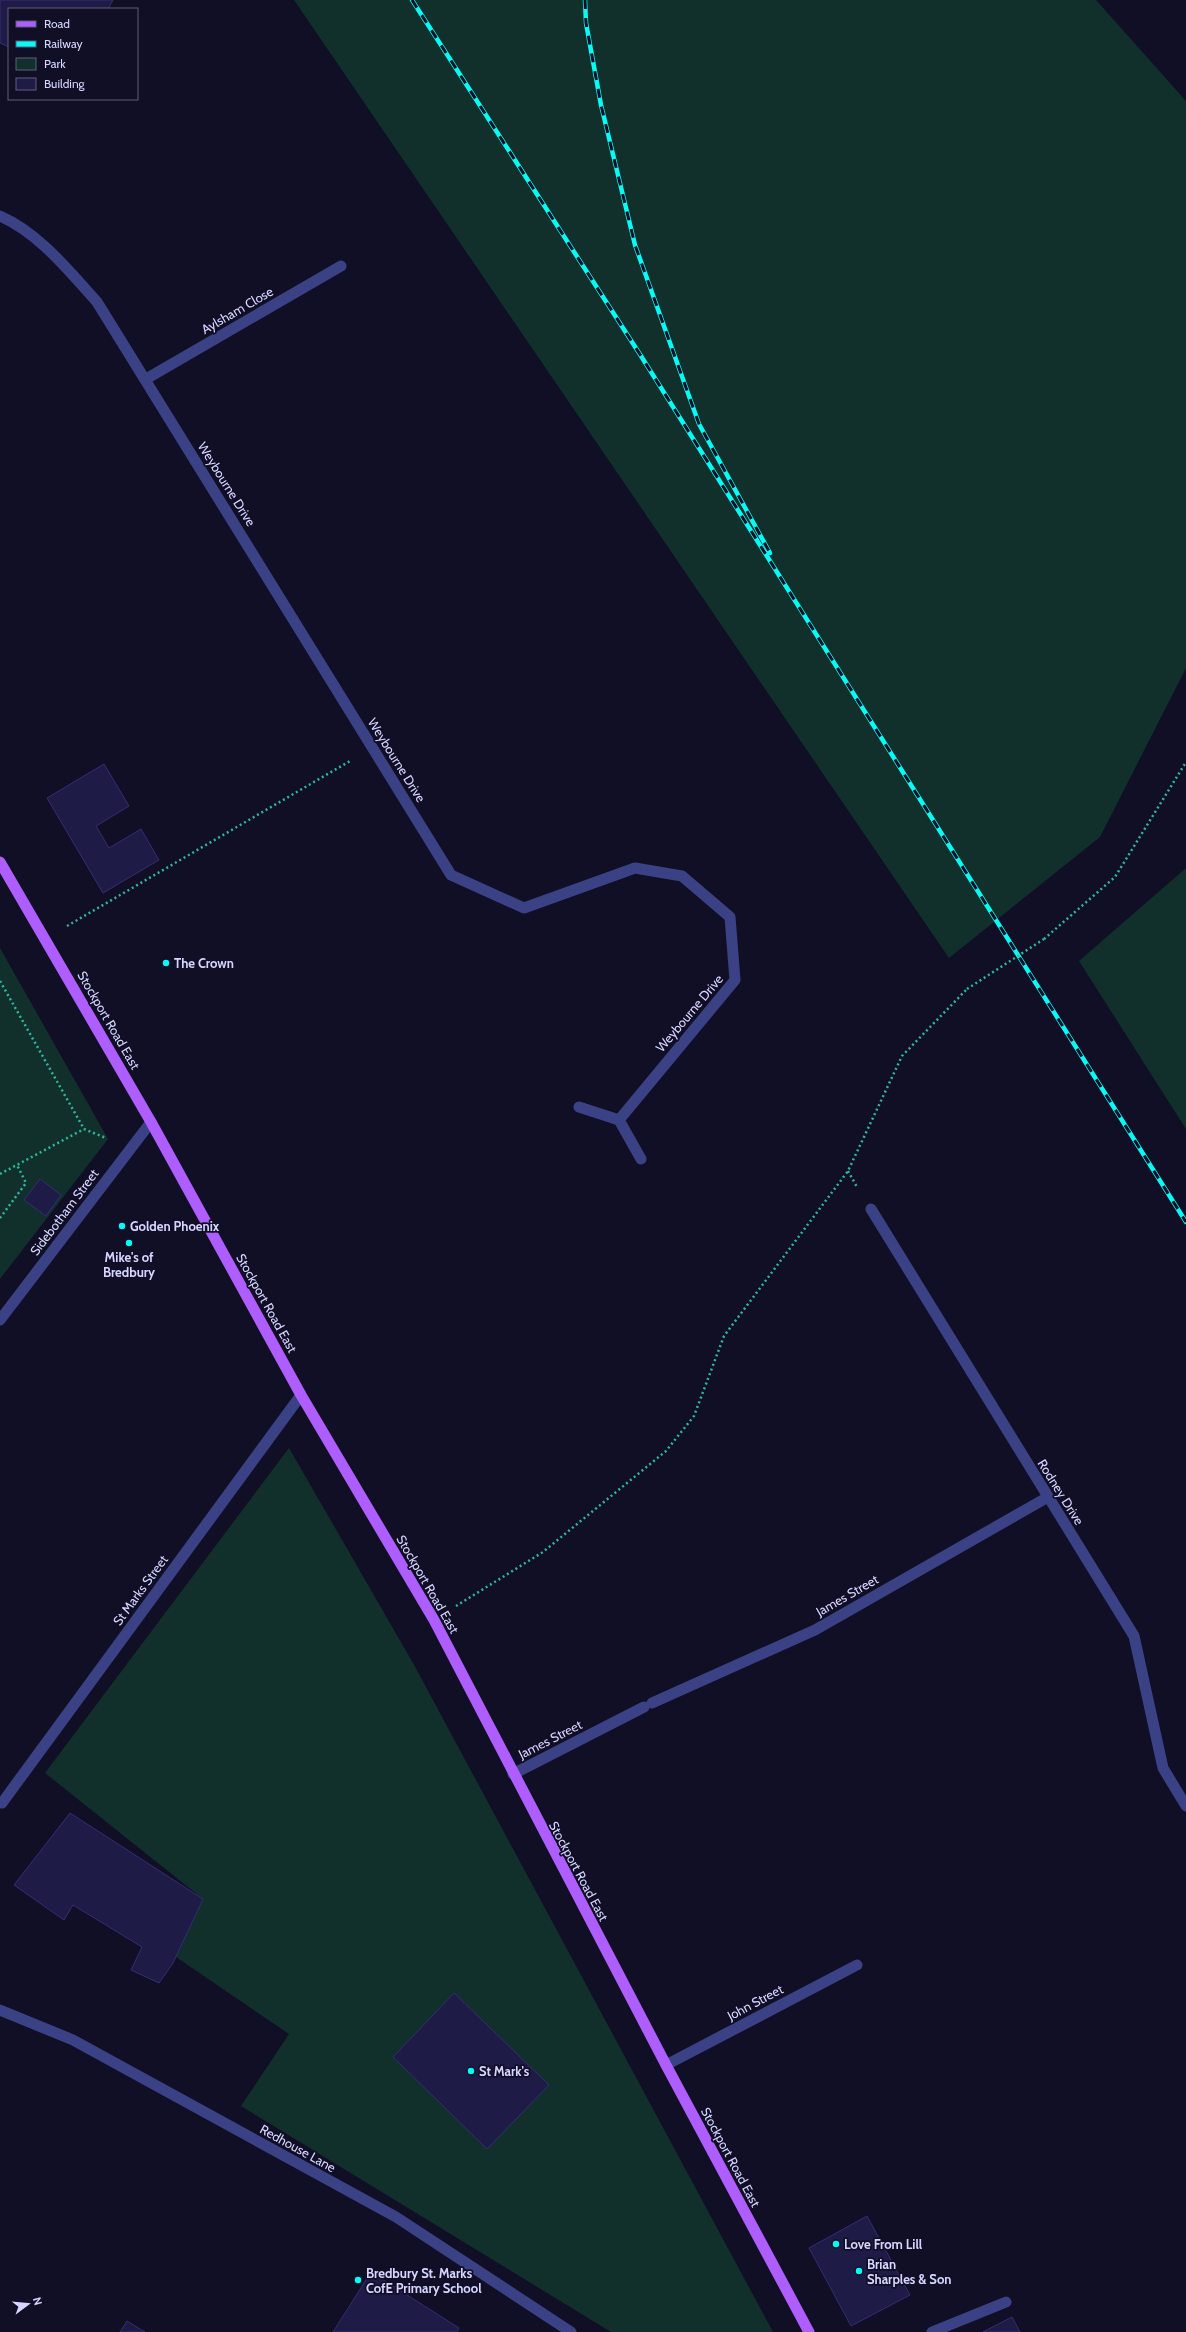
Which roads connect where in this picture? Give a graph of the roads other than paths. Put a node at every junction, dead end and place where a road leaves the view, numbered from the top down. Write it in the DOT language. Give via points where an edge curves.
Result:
graph roads {
  1 [pos="0,216"];
  2 [pos="341,266"];
  3 [pos="146,379"];
  4 [pos="0,862"];
  5 [pos="579,1107"];
  6 [pos="619,1120"];
  7 [pos="151,1122"];
  8 [pos="640,1159"];
  9 [pos="871,1209"];
  10 [pos="0,1320"];
  11 [pos="301,1395"];
  12 [pos="1048,1497"];
  13 [pos="513,1774"];
  14 [pos="2,1803"];
  15 [pos="1186,1806"];
  16 [pos="857,1965"];
  17 [pos="0,2010"];
  18 [pos="666,2065"];
  19 [pos="1006,2302"];
  20 [pos="571,2332"];
  21 [pos="809,2332"];
  22 [pos="932,2332"];
  1 -- 3 [label="street, Weybourne Drive" via="13,221 53,254 98,302"];
  2 -- 3 [label="street, Aylsham Close"];
  3 -- 6 [label="street, Weybourne Drive" via="451,875 524,908 635,868 682,876 730,917 735,980"];
  4 -- 7 [label="main road, Stockport Road East"];
  5 -- 6 [label="street"];
  6 -- 8 [label="street"];
  7 -- 10 [label="street, Sidebotham Street"];
  7 -- 11 [label="main road, Stockport Road East"];
  9 -- 12 [label="street, Rodney Drive"];
  11 -- 13 [label="main road, Stockport Road East" via="434,1620"];
  11 -- 14 [label="street, St Marks Street"];
  12 -- 13 [label="street, James Street" via="815,1630 648,1705"];
  12 -- 15 [label="street, Rodney Drive" via="1134,1636 1163,1768"];
  13 -- 18 [label="main road, Stockport Road East"];
  16 -- 18 [label="street, John Street"];
  17 -- 20 [label="street, Redhouse Lane" via="73,2040 396,2217"];
  18 -- 21 [label="main road, Stockport Road East"];
  19 -- 22 [label="street"];
}
